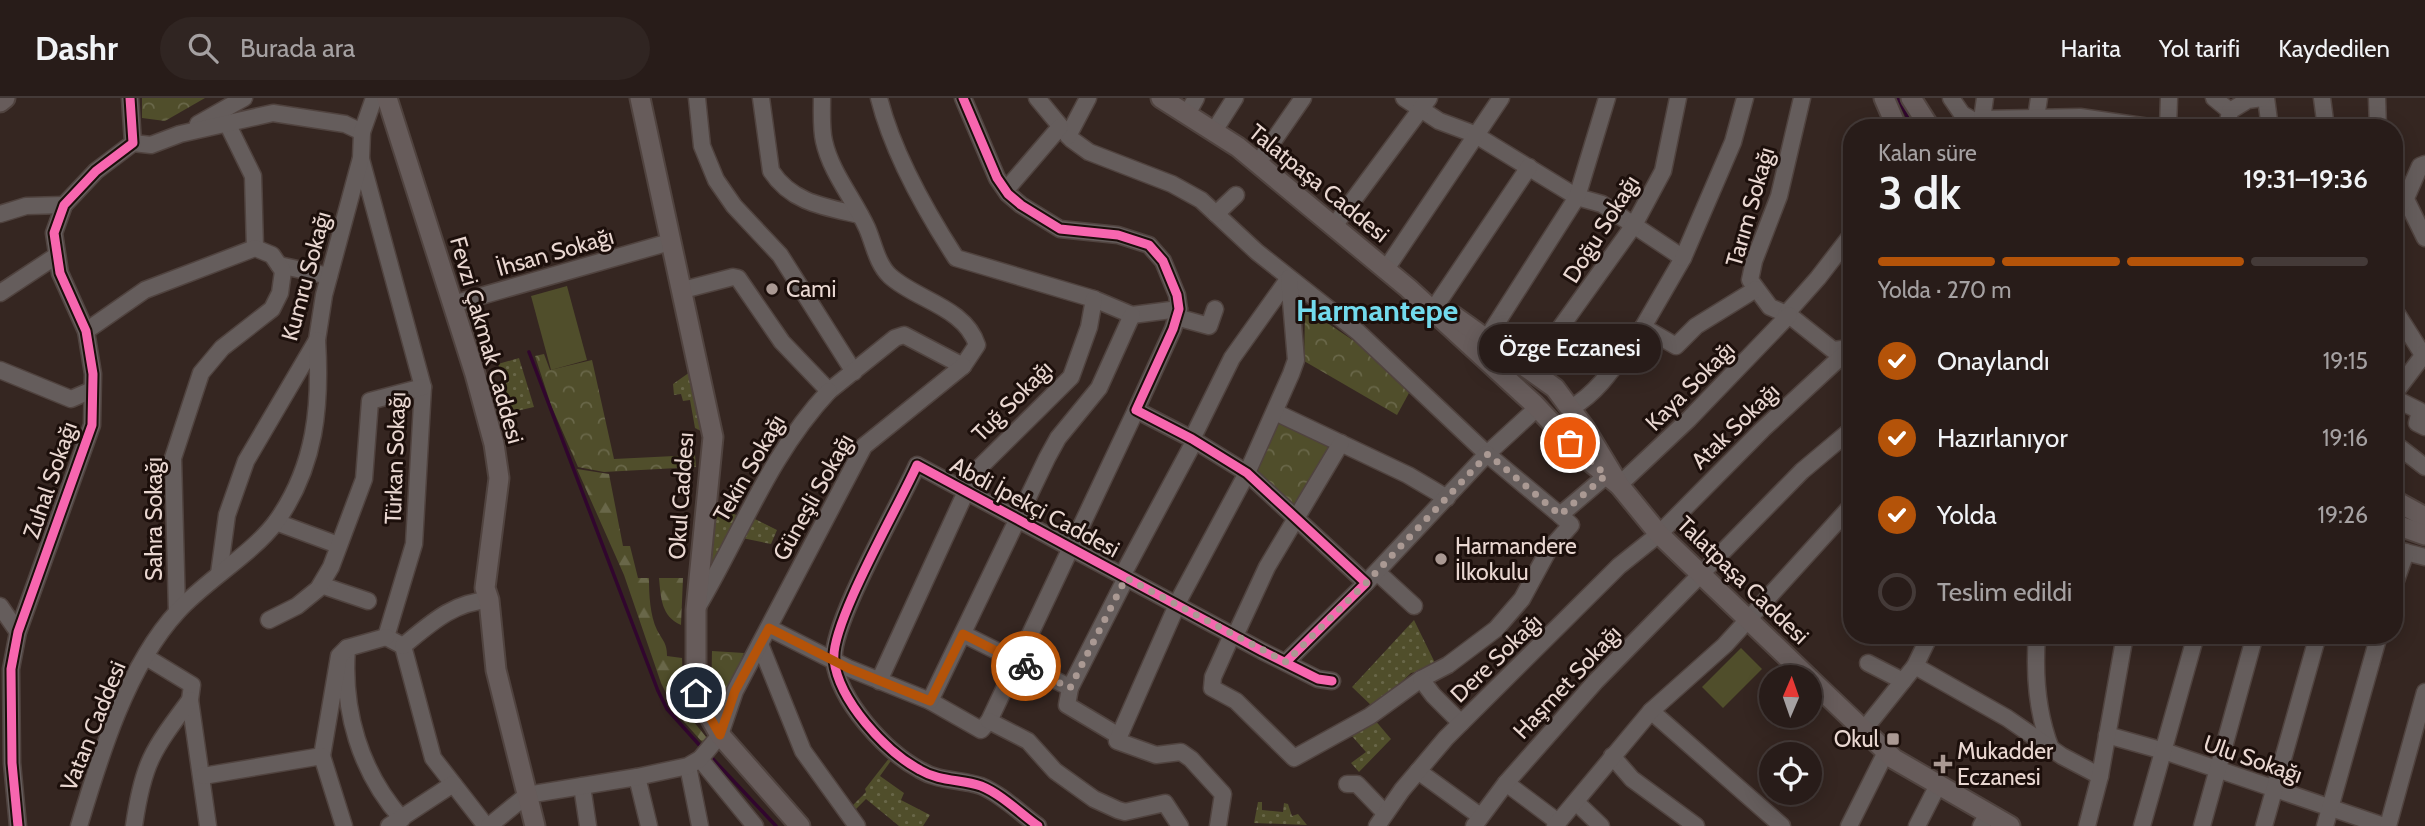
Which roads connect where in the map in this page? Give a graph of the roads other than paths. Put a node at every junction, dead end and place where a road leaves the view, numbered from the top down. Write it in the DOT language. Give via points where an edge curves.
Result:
graph roads {
  1 [pos="5,98"];
  2 [pos="130,98"];
  3 [pos="244,98"];
  4 [pos="374,98"];
  5 [pos="388,98"];
  6 [pos="396,98"];
  7 [pos="639,98"];
  8 [pos="697,98"];
  9 [pos="761,98"];
  10 [pos="822,98"];
  11 [pos="879,98"];
  12 [pos="963,98"];
  13 [pos="1037,98"];
  14 [pos="1088,98"];
  15 [pos="1161,98"];
  16 [pos="1235,98"];
  17 [pos="1303,98"];
  18 [pos="1404,98"];
  19 [pos="1501,98"];
  20 [pos="1607,98"];
  21 [pos="1678,98"];
  22 [pos="1745,98"];
  23 [pos="1802,98"];
  24 [pos="1884,98"];
  25 [pos="1911,98"];
  26 [pos="1951,98"];
  27 [pos="1985,98"];
  28 [pos="2039,98"];
  29 [pos="2169,98"];
  30 [pos="2214,98"];
  31 [pos="2262,98"];
  32 [pos="2322,98"];
  33 [pos="2377,98"];
  34 [pos="0,102"];
  35 [pos="1425,104"];
  36 [pos="1192,106"];
  37 [pos="2230,111"];
  38 [pos="2036,118"];
  39 [pos="1894,119"];
  40 [pos="1924,119"];
  41 [pos="1972,119"];
  42 [pos="1982,119"];
  43 [pos="2027,119"];
  44 [pos="2088,119"];
  45 [pos="2168,119"];
  46 [pos="2229,119"];
  47 [pos="2268,119"];
  48 [pos="2325,119"];
  49 [pos="2378,119"];
  50 [pos="227,123"];
  51 [pos="1214,131"];
  52 [pos="362,132"];
  53 [pos="1064,132"];
  54 [pos="180,134"];
  55 [pos="1476,135"];
  56 [pos="133,144"];
  57 [pos="361,158"];
  58 [pos="1258,163"];
  59 [pos="2423,165"];
  60 [pos="1529,167"];
  61 [pos="2403,173"];
  62 [pos="1011,184"];
  63 [pos="2403,192"];
  64 [pos="1236,195"];
  65 [pos="1577,197"];
  66 [pos="2406,198"];
  67 [pos="2403,202"];
  68 [pos="64,205"];
  69 [pos="0,214"];
  70 [pos="1216,214"];
  71 [pos="860,215"];
  72 [pos="1634,225"];
  73 [pos="1334,226"];
  74 [pos="2425,238"];
  75 [pos="670,242"];
  76 [pos="1843,246"];
  77 [pos="256,248"];
  78 [pos="55,256"];
  79 [pos="1684,258"];
  80 [pos="279,265"];
  81 [pos="1386,269"];
  82 [pos="330,276"];
  83 [pos="1289,278"];
  84 [pos="1408,288"];
  85 [pos="1756,289"];
  86 [pos="683,290"];
  87 [pos="0,293"];
  88 [pos="1094,299"];
  89 [pos="458,303"];
  90 [pos="1437,304"];
  91 [pos="1215,309"];
  92 [pos="1177,313"];
  93 [pos="1787,314"];
  94 [pos="1132,315"];
  95 [pos="2403,323"];
  96 [pos="1643,327"];
  97 [pos="86,331"];
  98 [pos="1487,338"];
  99 [pos="317,340"];
  100 [pos="1843,351"];
  101 [pos="1843,355"];
  102 [pos="2424,356"];
  103 [pos="963,366"];
  104 [pos="0,370"];
  105 [pos="1530,370"];
  106 [pos="854,372"];
  107 [pos="2403,384"];
  108 [pos="422,387"];
  109 [pos="1555,388"];
  110 [pos="92,390"];
  111 [pos="829,391"];
  112 [pos="2403,401"];
  113 [pos="1535,406"];
  114 [pos="1136,410"];
  115 [pos="1573,411"];
  116 [pos="1275,412"];
  117 [pos="2425,427"];
  118 [pos="1556,430"];
  119 [pos="1843,437"];
  120 [pos="1194,440"];
  121 [pos="1341,443"];
  122 [pos="2403,450"];
  123 [pos="1488,454"];
  124 [pos="2425,467"];
  125 [pos="1247,472"];
  126 [pos="1613,480"];
  127 [pos="966,491"];
  128 [pos="1447,498"];
  129 [pos="2403,505"];
  130 [pos="1560,515"];
  131 [pos="1843,515"];
  132 [pos="1297,517"];
  133 [pos="2403,517"];
  134 [pos="2425,517"];
  135 [pos="1020,519"];
  136 [pos="276,522"];
  137 [pos="2403,527"];
  138 [pos="2425,527"];
  139 [pos="1659,534"];
  140 [pos="2425,535"];
  141 [pos="338,545"];
  142 [pos="1070,547"];
  143 [pos="2403,552"];
  144 [pos="2425,556"];
  145 [pos="219,574"];
  146 [pos="1701,574"];
  147 [pos="1124,577"];
  148 [pos="1371,578"];
  149 [pos="321,585"];
  150 [pos="489,600"];
  151 [pos="368,601"];
  152 [pos="0,606"];
  153 [pos="1178,606"];
  154 [pos="1415,606"];
  155 [pos="696,610"];
  156 [pos="177,611"];
  157 [pos="1747,618"];
  158 [pos="269,620"];
  159 [pos="769,628"];
  160 [pos="18,632"];
  161 [pos="963,634"];
  162 [pos="1234,635"];
  163 [pos="386,637"];
  164 [pos="760,644"];
  165 [pos="1926,644"];
  166 [pos="2037,644"];
  167 [pos="2123,644"];
  168 [pos="2194,644"];
  169 [pos="2252,644"];
  170 [pos="2315,644"];
  171 [pos="2376,644"];
  172 [pos="403,646"];
  173 [pos="347,648"];
  174 [pos="146,657"];
  175 [pos="834,662"];
  176 [pos="1017,662"];
  177 [pos="1286,662"];
  178 [pos="1868,663"];
  179 [pos="1796,665"];
  180 [pos="1915,666"];
  181 [pos="1421,679"];
  182 [pos="879,681"];
  183 [pos="1332,681"];
  184 [pos="1903,681"];
  185 [pos="1070,688"];
  186 [pos="1822,691"];
  187 [pos="2425,692"];
  188 [pos="190,701"];
  189 [pos="930,701"];
  190 [pos="1651,711"];
  191 [pos="989,721"];
  192 [pos="1461,723"];
  193 [pos="1862,732"];
  194 [pos="2107,735"];
  195 [pos="1119,736"];
  196 [pos="718,740"];
  197 [pos="2051,749"];
  198 [pos="2164,751"];
  199 [pos="1886,752"];
  200 [pos="322,756"];
  201 [pos="1612,756"];
  202 [pos="694,763"];
  203 [pos="1418,771"];
  204 [pos="2217,771"];
  205 [pos="203,776"];
  206 [pos="2100,776"];
  207 [pos="637,777"];
  208 [pos="1506,783"];
  209 [pos="453,784"];
  210 [pos="1348,784"];
  211 [pos="1938,785"];
  212 [pos="582,786"];
  213 [pos="2273,790"];
  214 [pos="527,795"];
  215 [pos="1576,802"];
  216 [pos="2330,809"];
  217 [pos="1985,820"];
  218 [pos="1477,821"];
  219 [pos="395,822"];
  220 [pos="1381,822"];
  221 [pos="1557,824"];
  222 [pos="18,826"];
  223 [pos="79,826"];
  224 [pos="134,826"];
  225 [pos="208,826"];
  226 [pos="344,826"];
  227 [pos="487,826"];
  228 [pos="535,826"];
  229 [pos="588,826"];
  230 [pos="649,826"];
  231 [pos="700,826"];
  232 [pos="755,826"];
  233 [pos="800,826"];
  234 [pos="857,826"];
  235 [pos="1038,826"];
  236 [pos="1181,826"];
  237 [pos="1218,826"];
  238 [pos="1601,826"];
  239 [pos="1696,826"];
  240 [pos="1782,826"];
  241 [pos="1849,826"];
  242 [pos="1917,826"];
  243 [pos="2010,826"];
  244 [pos="2087,826"];
  245 [pos="2142,826"];
  246 [pos="2202,826"];
  247 [pos="2264,826"];
  248 [pos="2325,826"];
  249 [pos="2386,826"];
  1 -- 34 [label="main road"];
  2 -- 56 [label="street"];
  3 -- 54 [label="street"];
  4 -- 52 [label="street, Kumru Sokağı"];
  5 -- 89 [label="main road, Fevzi Çakmak Caddesi"];
  6 -- 89 [label="main road, Fevzi Çakmak Caddesi"];
  7 -- 75 [label="main road, Okul Caddesı"];
  8 -- 106 [label="street" via="702,146 716,180 780,255"];
  9 -- 71 [label="street" via="776,180 802,200"];
  10 -- 71 [label="street" via="824,140 834,169"];
  11 -- 88 [label="street" via="932,221 956,258"];
  12 -- 92 [label="street" via="1007,194 1060,229 1118,235 1149,245 1163,261 1177,295"];
  13 -- 53 [label="street"];
  14 -- 53 [label="street"];
  15 -- 36 [label="main road, Talatpaşa Caddesi"];
  16 -- 51 [label="street"];
  17 -- 58 [label="street"];
  18 -- 35 [label="street"];
  19 -- 55 [label="street"];
  20 -- 65 [label="street"];
  21 -- 72 [label="street, Doğu Sokağı" via="1663,171"];
  22 -- 79 [label="street" via="1733,142"];
  23 -- 85 [label="street, Tarım Sokağı" via="1779,196 1754,261 1750,281"];
  24 -- 39 [label="main road"];
  25 -- 40 [label="main road"];
  26 -- 41 [label="street"];
  27 -- 42 [label="street"];
  28 -- 38 [label="street"];
  29 -- 45 [label="street"];
  30 -- 37 [label="street"];
  31 -- 37 [label="street"];
  31 -- 47 [label="street"];
  32 -- 48 [label="street"];
  33 -- 49 [label="street"];
  35 -- 55 [label="street" via="1439,121"];
  35 -- 73 [label="street"];
  36 -- 51 [label="main road, Talatpaşa Caddesi"];
  37 -- 46 [label="street"];
  38 -- 43 [label="street"];
  38 -- 44 [label="street"];
  50 -- 52 [label="street" via="273,113 345,124"];
  50 -- 54 [label="street"];
  50 -- 77 [label="street" via="253,176"];
  51 -- 58 [label="main road, Talatpaşa Caddesi"];
  52 -- 57 [label="street, Kumru Sokağı"];
  53 -- 62 [label="street"];
  53 -- 70 [label="street" via="1089,152 1189,192"];
  54 -- 56 [label="street" via="151,145"];
  55 -- 60 [label="street"];
  55 -- 81 [label="street"];
  56 -- 68 [label="street, Zuhal Sokağı" via="96,171"];
  57 -- 82 [label="street, Kumru Sokağı"];
  57 -- 108 [label="street, Türkan Sokağı"];
  58 -- 73 [label="main road, Talatpaşa Caddesi"];
  59 -- 61 [label="street"];
  59 -- 66 [label="street"];
  60 -- 65 [label="street"];
  60 -- 90 [label="street"];
  63 -- 66 [label="street"];
  64 -- 70 [label="street"];
  65 -- 72 [label="street" via="1602,204"];
  65 -- 98 [label="street"];
  66 -- 67 [label="street"];
  66 -- 74 [label="street"];
  68 -- 69 [label="street" via="26,206"];
  68 -- 78 [label="street, Zuhal Sokağı" via="54,233"];
  70 -- 83 [label="street"];
  71 -- 103 [label="street" via="883,269 943,306 975,336 977,345"];
  72 -- 79 [label="street"];
  72 -- 105 [label="street, Doğu Sokağı"];
  73 -- 81 [label="main road, Talatpaşa Caddesi"];
  75 -- 86 [label="main road, Okul Caddesı"];
  75 -- 89 [label="street, İhsan Sokağı"];
  76 -- 93 [label="street, Kaya Sokağı"];
  77 -- 80 [label="street" via="272,255"];
  77 -- 97 [label="street" via="145,290"];
  78 -- 87 [label="street"];
  78 -- 97 [label="street, Zuhal Sokağı"];
  79 -- 96 [label="street"];
  80 -- 82 [label="street"];
  80 -- 156 [label="street, Sahra Sokağı" via="283,271 280,293 272,309 222,348 201,373 173,458"];
  81 -- 84 [label="main road, Talatpaşa Caddesi"];
  82 -- 99 [label="street, Kumru Sokağı"];
  83 -- 116 [label="street" via="1296,360"];
  83 -- 120 [label="street" via="1232,358"];
  83 -- 123 [label="street" via="1358,332"];
  84 -- 90 [label="main road, Talatpaşa Caddesi"];
  84 -- 113 [label="main road, Talatpaşa Caddesi"];
  85 -- 93 [label="street, Tarım Sokağı" via="1770,307"];
  85 -- 96 [label="street" via="1696,326 1676,346"];
  86 -- 111 [label="street" via="738,278 782,342"];
  86 -- 155 [label="main road, Okul Caddesı" via="713,437"];
  88 -- 94 [label="street"];
  88 -- 127 [label="street, Tuğ Sokağı" via="1071,377 981,464"];
  89 -- 150 [label="main road, Fevzi Çakmak Caddesi" via="499,478 485,588"];
  90 -- 98 [label="main road, Talatpaşa Caddesi"];
  91 -- 92 [label="street" via="1209,326"];
  92 -- 94 [label="street"];
  92 -- 114 [label="street"];
  93 -- 100 [label="street, Tarım Sokağı" via="1833,350"];
  93 -- 126 [label="street, Kaya Sokağı" via="1681,428"];
  94 -- 135 [label="street" via="1099,388 1058,438"];
  95 -- 102 [label="street"];
  96 -- 115 [label="street" via="1604,381"];
  97 -- 110 [label="street, Zuhal Sokağı"];
  98 -- 105 [label="main road, Talatpaşa Caddesi"];
  99 -- 136 [label="street" via="320,394 312,444"];
  99 -- 145 [label="street, Kumru Sokağı" via="246,461 227,515"];
  101 -- 139 [label="street, Atak Sokağı"];
  102 -- 107 [label="street"];
  103 -- 106 [label="street, Tekin Sokağı" via="904,335"];
  103 -- 159 [label="street, Güneşli Sokağı" via="864,446"];
  104 -- 110 [label="street" via="71,399"];
  105 -- 109 [label="main road, Talatpaşa Caddesi"];
  106 -- 111 [label="street, Tekin Sokağı"];
  108 -- 141 [label="street" via="370,401 364,479"];
  108 -- 163 [label="street, Türkan Sokağı" via="414,544"];
  109 -- 113 [label="main road" via="1538,388"];
  109 -- 115 [label="main road, Talatpaşa Caddesi"];
  110 -- 160 [label="street, Zuhal Sokağı" via="92,425"];
  111 -- 155 [label="street, Tekin Sokağı" via="776,458"];
  112 -- 117 [label="street" via="2420,411 2417,424"];
  113 -- 118 [label="main road, Talatpaşa Caddesi"];
  113 -- 123 [label="street"];
  114 -- 120 [label="street"];
  114 -- 142 [label="street"];
  115 -- 118 [label="main road" via="1573,427"];
  115 -- 126 [label="main road, Talatpaşa Caddesi"];
  116 -- 121 [label="street"];
  116 -- 125 [label="street"];
  118 -- 126 [label="main road, Talatpaşa Caddesi"];
  119 -- 146 [label="street, Haşmet Sokağı" via="1802,471"];
  120 -- 125 [label="street"];
  120 -- 147 [label="street"];
  121 -- 128 [label="street"];
  121 -- 132 [label="street"];
  122 -- 124 [label="street"];
  123 -- 128 [label="street"];
  123 -- 130 [label="street"];
  125 -- 132 [label="street"];
  125 -- 153 [label="street"];
  126 -- 130 [label="street, Kaya Sokağı"];
  126 -- 139 [label="main road, Talatpaşa Caddesi"];
  127 -- 135 [label="street, Abdi İpekçi Caddesi"];
  127 -- 175 [label="street, Abdi İpekçi Caddesi" via="917,465 840,629"];
  127 -- 182 [label="street, Tuğ Sokağı"];
  128 -- 148 [label="street"];
  129 -- 134 [label="main road"];
  130 -- 181 [label="street" via="1570,524 1505,619 1448,665"];
  131 -- 157 [label="street"];
  132 -- 148 [label="street"];
  132 -- 162 [label="street"];
  133 -- 138 [label="main road"];
  135 -- 142 [label="street, Abdi İpekçi Caddesi"];
  135 -- 161 [label="street"];
  136 -- 141 [label="street"];
  136 -- 145 [label="street, Vatan Caddesi"];
  137 -- 140 [label="main road"];
  139 -- 146 [label="main road, Talatpaşa Caddesi"];
  139 -- 192 [label="street, Dere Sokağı" via="1619,566"];
  141 -- 149 [label="street"];
  142 -- 147 [label="street, Abdi İpekçi Caddesi"];
  142 -- 176 [label="street"];
  143 -- 144 [label="street"];
  145 -- 156 [label="street, Vatan Caddesi"];
  146 -- 157 [label="main road, Talatpaşa Caddesi"];
  146 -- 208 [label="street, Haşmet Sokağı" via="1596,681"];
  147 -- 153 [label="street, Abdi İpekçi Caddesi"];
  147 -- 185 [label="street"];
  148 -- 154 [label="street"];
  148 -- 177 [label="street"];
  149 -- 151 [label="street"];
  149 -- 158 [label="street" via="297,606"];
  150 -- 172 [label="street" via="450,609"];
  150 -- 214 [label="main road, Fevzi Çakmak Caddesi" via="496,670"];
  152 -- 160 [label="street"];
  153 -- 162 [label="street, Abdi İpekçi Caddesi"];
  153 -- 195 [label="street"];
  155 -- 196 [label="main road, Okul Caddesı" via="696,693"];
  156 -- 174 [label="street, Vatan Caddesi"];
  157 -- 179 [label="main road, Talatpaşa Caddesi"];
  157 -- 190 [label="street" via="1725,645"];
  159 -- 164 [label="street, Güneşli Sokağı"];
  159 -- 175 [label="street"];
  160 -- 222 [label="street, Zuhal Sokağı" via="11,669"];
  161 -- 176 [label="street"];
  161 -- 189 [label="street"];
  162 -- 177 [label="street, Abdi İpekçi Caddesi"];
  162 -- 181 [label="street" via="1212,688 1236,701 1294,758 1370,716"];
  163 -- 172 [label="street"];
  163 -- 173 [label="street"];
  164 -- 196 [label="street, Güneşli Sokağı" via="735,691"];
  164 -- 234 [label="street" via="803,751"];
  165 -- 180 [label="street"];
  166 -- 197 [label="street" via="2035,673"];
  167 -- 194 [label="street"];
  168 -- 198 [label="street"];
  169 -- 204 [label="street"];
  170 -- 213 [label="street"];
  171 -- 216 [label="street"];
  172 -- 209 [label="street" via="433,758"];
  173 -- 200 [label="street" via="339,656"];
  173 -- 219 [label="street" via="346,687 357,741"];
  174 -- 188 [label="street" via="192,685"];
  174 -- 223 [label="street, Vatan Caddesi" via="97,764"];
  175 -- 182 [label="street"];
  175 -- 235 [label="street" via="849,698 874,734 918,770 984,788"];
  176 -- 185 [label="street"];
  176 -- 191 [label="street"];
  177 -- 183 [label="street, Abdi İpekçi Caddesi"];
  178 -- 184 [label="street"];
  180 -- 184 [label="street"];
  180 -- 197 [label="street" via="2007,718"];
  181 -- 192 [label="street"];
  182 -- 189 [label="street"];
  184 -- 193 [label="street"];
  185 -- 195 [label="street" via="1068,705"];
  186 -- 193 [label="main road, Talatpaşa Caddesi"];
  187 -- 249 [label="street"];
  188 -- 205 [label="street"];
  188 -- 224 [label="street" via="152,751 140,783"];
  189 -- 191 [label="street" via="974,729 981,730"];
  190 -- 201 [label="street"];
  190 -- 240 [label="street"];
  191 -- 236 [label="street" via="1028,741 1055,771 1094,799 1125,812 1165,803"];
  192 -- 203 [label="street, Dere Sokağı"];
  193 -- 199 [label="main road, Talatpaşa Caddesi"];
  194 -- 198 [label="street, Ulu Sokağı"];
  194 -- 206 [label="street"];
  195 -- 237 [label="street" via="1121,745 1156,755 1181,752 1191,759 1223,794"];
  196 -- 202 [label="street"];
  196 -- 233 [label="main road, Okul Caddesı"];
  197 -- 206 [label="street"];
  198 -- 204 [label="street, Ulu Sokağı"];
  198 -- 245 [label="street"];
  199 -- 211 [label="main road, Talatpaşa Caddesi"];
  199 -- 241 [label="street"];
  200 -- 205 [label="street"];
  200 -- 226 [label="street"];
  201 -- 215 [label="street"];
  201 -- 239 [label="street" via="1632,779"];
  202 -- 207 [label="street"];
  202 -- 231 [label="street"];
  202 -- 232 [label="street"];
  203 -- 218 [label="street"];
  203 -- 220 [label="street, Dere Sokağı"];
  204 -- 213 [label="street, Ulu Sokağı"];
  204 -- 246 [label="street"];
  205 -- 225 [label="street"];
  206 -- 244 [label="street"];
  207 -- 212 [label="street"];
  207 -- 230 [label="street"];
  208 -- 218 [label="street, Haşmet Sokağı"];
  208 -- 221 [label="street"];
  209 -- 219 [label="street"];
  209 -- 227 [label="street"];
  210 -- 220 [label="street" via="1357,784"];
  211 -- 217 [label="main road, Talatpaşa Caddesi"];
  211 -- 242 [label="street"];
  212 -- 214 [label="street"];
  212 -- 229 [label="street"];
  213 -- 216 [label="street, Ulu Sokağı"];
  213 -- 247 [label="street"];
  214 -- 227 [label="street"];
  214 -- 228 [label="main road, Fevzi Çakmak Caddesi"];
  215 -- 221 [label="street"];
  215 -- 238 [label="street"];
  216 -- 248 [label="street"];
  216 -- 249 [label="street, Ulu Sokağı"];
  217 -- 243 [label="main road, Talatpaşa Caddesi"];
}
